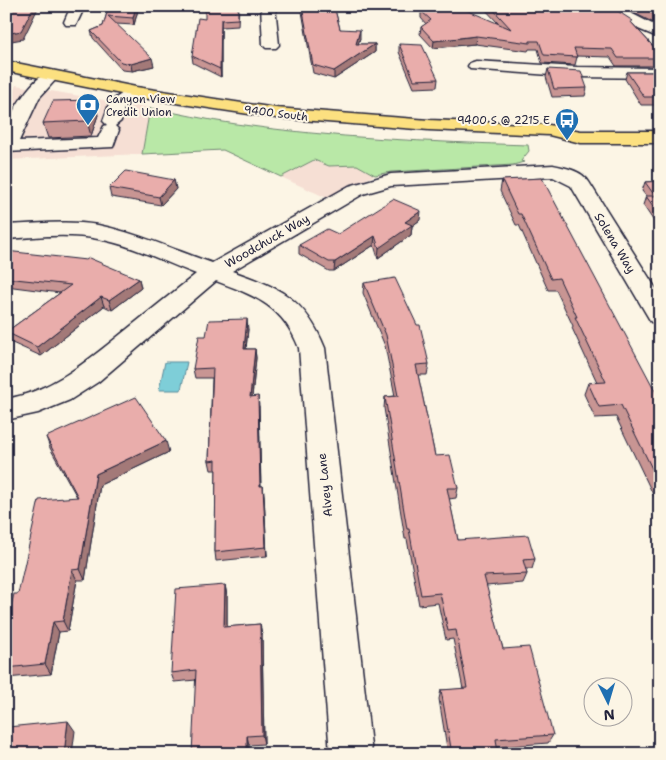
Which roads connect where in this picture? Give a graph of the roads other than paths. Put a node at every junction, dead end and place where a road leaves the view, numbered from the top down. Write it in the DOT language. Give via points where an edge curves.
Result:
graph roads {
  1 [pos="78,6"];
  2 [pos="268,6"];
  3 [pos="607,6"];
  4 [pos="71,22"];
  5 [pos="660,34"];
  6 [pos="271,45"];
  7 [pos="6,66"];
  8 [pos="476,66"];
  9 [pos="660,73"];
  10 [pos="52,76"];
  11 [pos="136,92"];
  12 [pos="660,123"];
  13 [pos="549,130"];
  14 [pos="660,137"];
  15 [pos="566,174"];
  16 [pos="6,232"];
  17 [pos="213,272"];
  18 [pos="660,316"];
  19 [pos="6,410"];
  20 [pos="352,754"];
  1 -- 4 [label="street"];
  2 -- 6 [label="street"];
  3 -- 5 [label="street"];
  7 -- 10 [label="main road, 9400 South"];
  8 -- 9 [label="street"];
  10 -- 11 [label="main road, 9400 South"];
  10 -- 11 [label="street" via="31,96 7,147 106,143 116,106"];
  11 -- 13 [label="main road, 9400 South" via="338,119"];
  12 -- 13 [label="main road, 9400 South" via="572,124"];
  13 -- 14 [label="main road, 9400 South" via="581,137"];
  15 -- 17 [label="street, Woodchuck Way" via="553,171 410,177 372,184"];
  15 -- 18 [label="street, Solena Way" via="579,182"];
  16 -- 17 [label="street, Alvey Lane" via="68,229 98,232"];
  17 -- 19 [label="street, Woodchuck Way" via="88,375 60,393 28,406"];
  17 -- 20 [label="street, Alvey Lane" via="239,280 280,300 306,330 312,348"];
}
